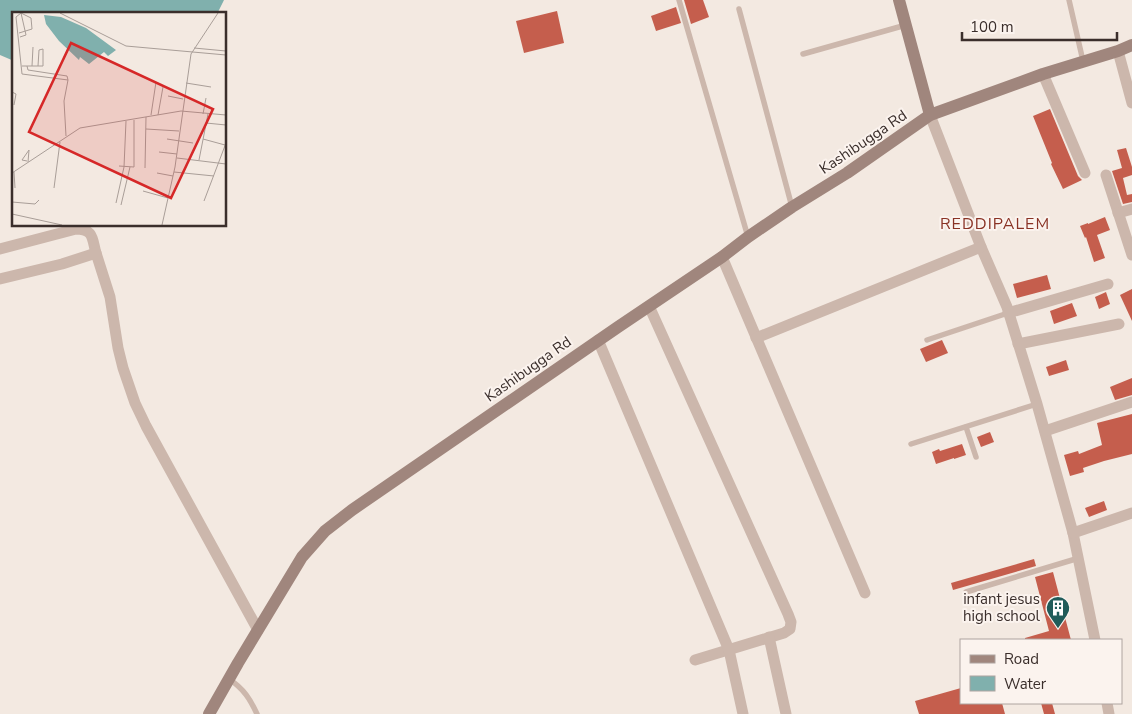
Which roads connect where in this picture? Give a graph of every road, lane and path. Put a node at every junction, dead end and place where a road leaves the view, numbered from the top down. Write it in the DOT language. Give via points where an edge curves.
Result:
graph roads {
  1 [pos="679,0"];
  2 [pos="899,0"];
  3 [pos="1069,0"];
  4 [pos="739,9"];
  5 [pos="906,26"];
  6 [pos="1132,45"];
  7 [pos="1118,51"];
  8 [pos="803,54"];
  9 [pos="1084,62"];
  10 [pos="1043,74"];
  11 [pos="1132,104"];
  12 [pos="930,115"];
  13 [pos="1085,173"];
  14 [pos="1106,175"];
  15 [pos="792,208"];
  16 [pos="1132,209"];
  17 [pos="1118,212"];
  18 [pos="748,237"];
  19 [pos="981,247"];
  20 [pos="0,249"];
  21 [pos="96,253"];
  22 [pos="1132,255"];
  23 [pos="722,257"];
  24 [pos="0,280"];
  25 [pos="1108,284"];
  26 [pos="649,306"];
  27 [pos="1008,313"];
  28 [pos="1119,324"];
  29 [pos="756,338"];
  30 [pos="598,340"];
  31 [pos="927,340"];
  32 [pos="1018,344"];
  33 [pos="1132,402"];
  34 [pos="1037,404"];
  35 [pos="966,427"];
  36 [pos="1045,431"];
  37 [pos="911,444"];
  38 [pos="976,457"];
  39 [pos="1132,513"];
  40 [pos="1074,533"];
  41 [pos="1079,558"];
  42 [pos="966,592"];
  43 [pos="865,593"];
  44 [pos="258,630"];
  45 [pos="769,637"];
  46 [pos="1095,639"];
  47 [pos="730,650"];
  48 [pos="695,660"];
  49 [pos="229,679"];
  50 [pos="209,714"];
  51 [pos="257,714"];
  52 [pos="743,714"];
  53 [pos="786,714"];
  1 -- 18 [label="lane"];
  2 -- 5 [label="main road"];
  3 -- 9 [label="lane"];
  4 -- 15 [label="lane"];
  5 -- 8 [label="lane"];
  5 -- 12 [label="main road"];
  6 -- 7 [label="main road, Kashibugga Rd"];
  7 -- 9 [label="main road, Kashibugga Rd"];
  7 -- 11 [label="street"];
  9 -- 10 [label="main road, Kashibugga Rd"];
  10 -- 12 [label="main road, Kashibugga Rd"];
  10 -- 13 [label="street"];
  12 -- 15 [label="main road, Kashibugga Rd"];
  12 -- 19 [label="street"];
  14 -- 17 [label="street"];
  15 -- 18 [label="main road, Kashibugga Rd"];
  16 -- 17 [label="street"];
  17 -- 22 [label="street"];
  18 -- 23 [label="main road, Kashibugga Rd"];
  19 -- 27 [label="street"];
  19 -- 29 [label="street"];
  20 -- 21 [label="street" via="84,229 92,235"];
  21 -- 24 [label="street"];
  21 -- 44 [label="street" via="110,297 123,368 135,403"];
  23 -- 26 [label="main road, Kashibugga Rd"];
  23 -- 29 [label="street"];
  25 -- 27 [label="street"];
  26 -- 30 [label="main road, Kashibugga Rd"];
  26 -- 45 [label="street" via="788,614 790,628"];
  27 -- 31 [label="lane"];
  27 -- 32 [label="street"];
  28 -- 32 [label="street"];
  29 -- 43 [label="street"];
  30 -- 44 [label="main road, Kashibugga Rd" via="325,531 302,557"];
  30 -- 47 [label="street"];
  32 -- 34 [label="street"];
  33 -- 36 [label="street"];
  34 -- 35 [label="lane"];
  34 -- 36 [label="street"];
  35 -- 37 [label="lane"];
  35 -- 38 [label="lane"];
  36 -- 40 [label="street"];
  39 -- 40 [label="street"];
  40 -- 41 [label="street"];
  41 -- 42 [label="lane"];
  41 -- 46 [label="street"];
  44 -- 49 [label="main road, Kashibugga Rd"];
  45 -- 47 [label="street"];
  45 -- 53 [label="street"];
  47 -- 48 [label="street"];
  47 -- 52 [label="street"];
  49 -- 50 [label="main road, Kashibugga Rd"];
  49 -- 51 [label="lane" via="250,698"];
}
